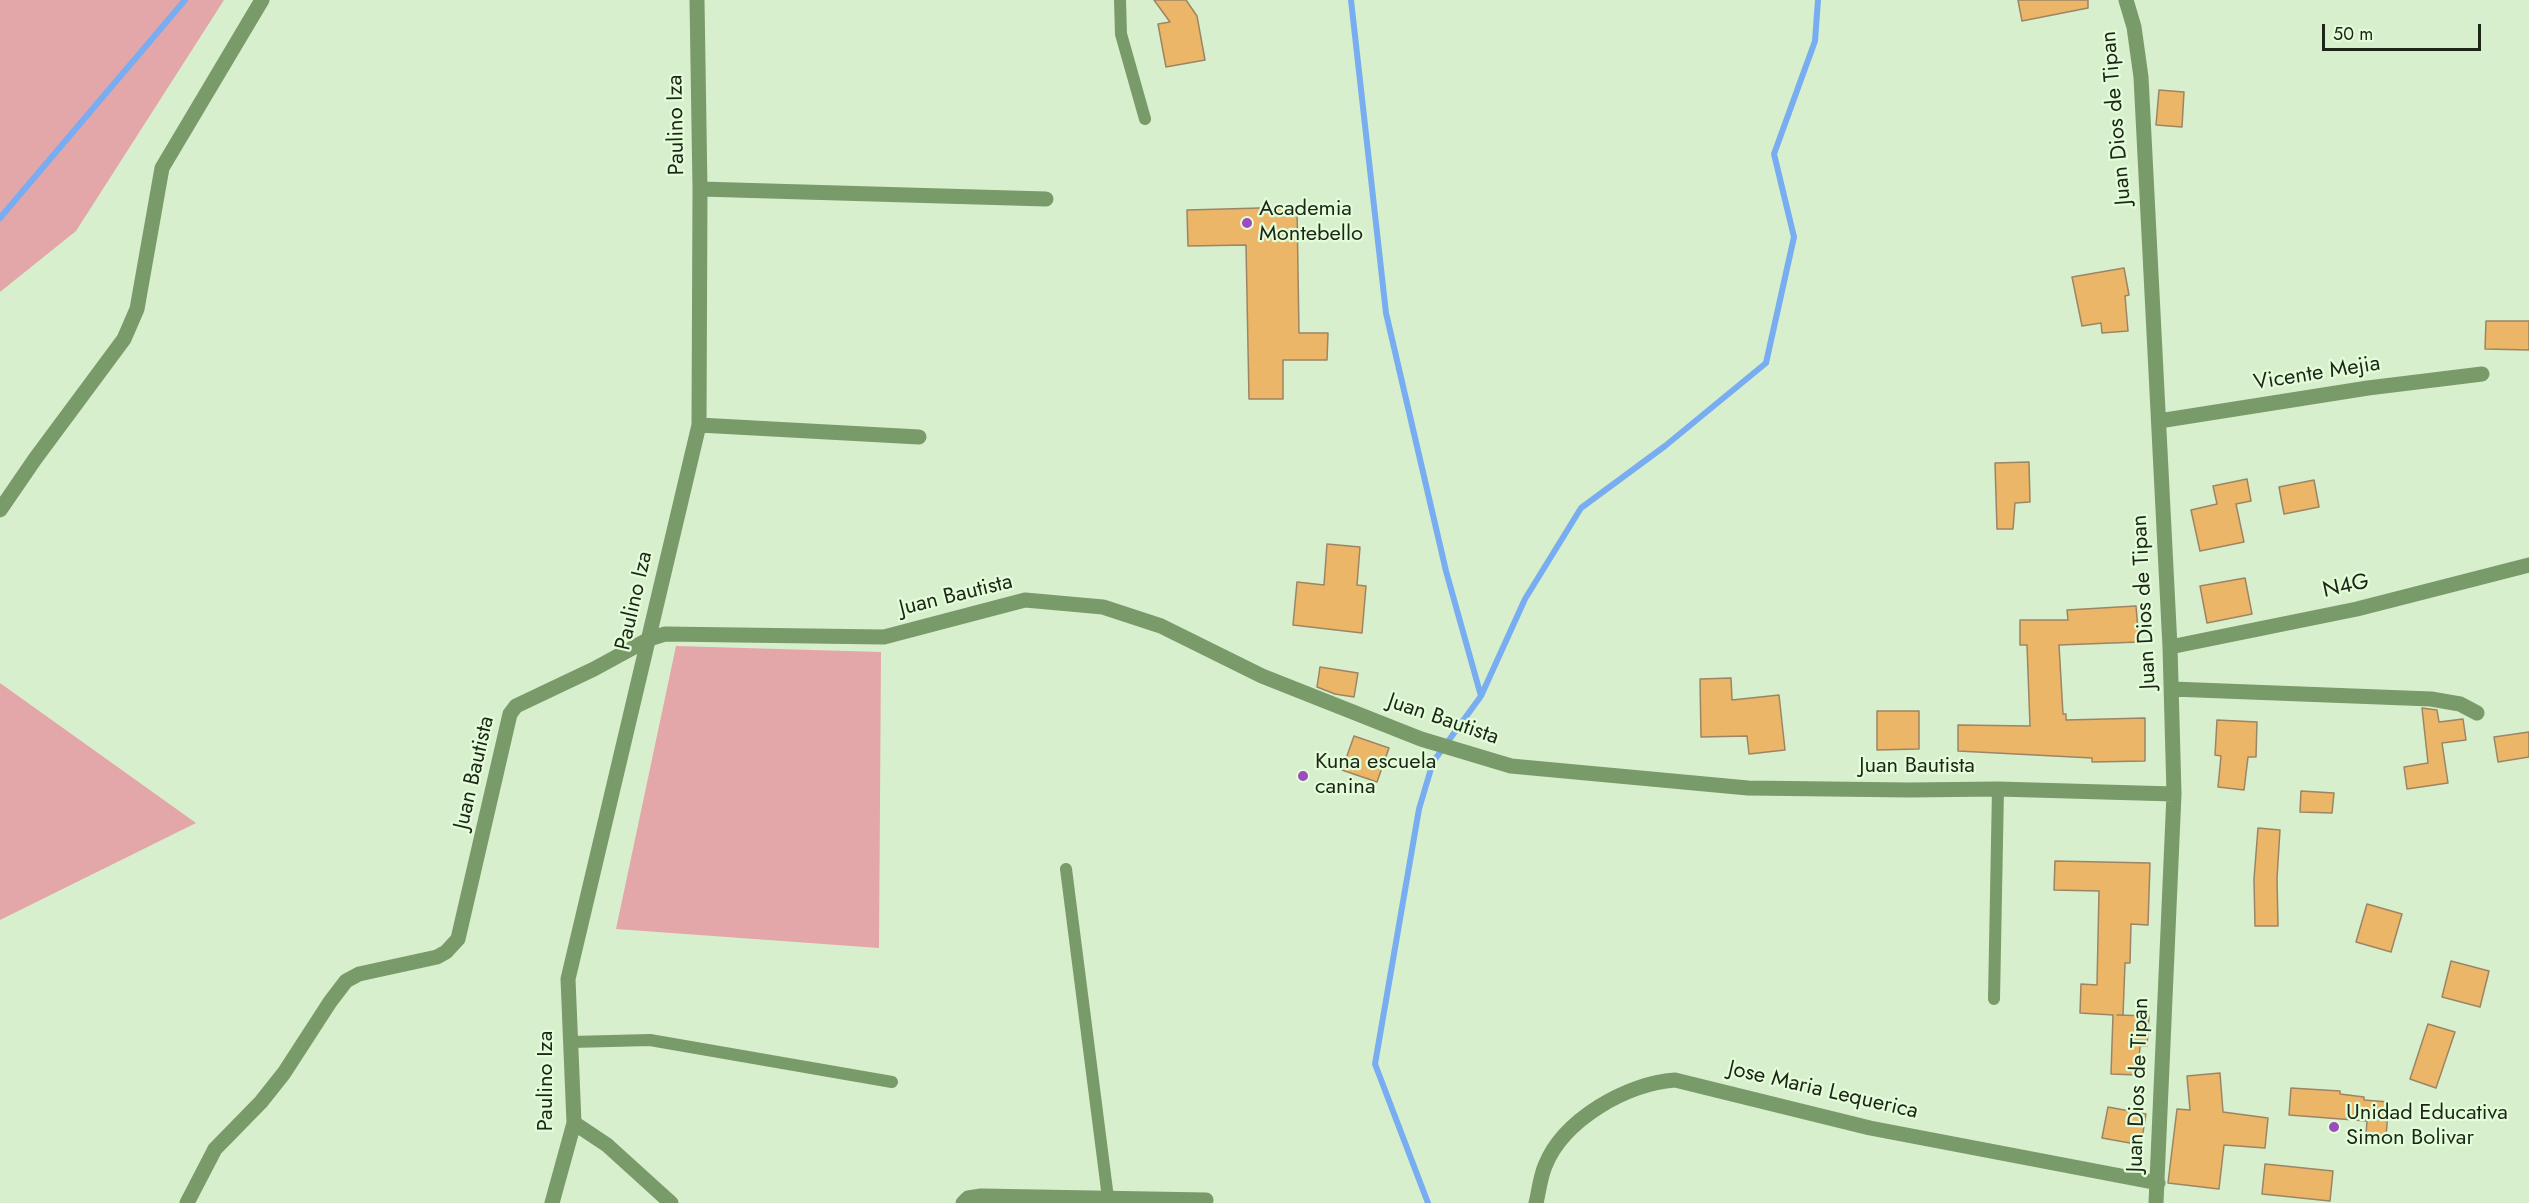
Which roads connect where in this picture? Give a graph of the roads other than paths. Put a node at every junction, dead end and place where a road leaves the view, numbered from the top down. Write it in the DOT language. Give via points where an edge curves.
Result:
graph roads {
  1 [pos="262,0"];
  2 [pos="698,0"];
  3 [pos="1120,0"];
  4 [pos="2126,0"];
  5 [pos="1145,119"];
  6 [pos="700,189"];
  7 [pos="1046,199"];
  8 [pos="2482,374"];
  9 [pos="2159,422"];
  10 [pos="699,425"];
  11 [pos="920,438"];
  12 [pos="0,510"];
  13 [pos="2529,565"];
  14 [pos="649,639"];
  15 [pos="2170,647"];
  16 [pos="2172,689"];
  17 [pos="2477,713"];
  18 [pos="1998,789"];
  19 [pos="2174,794"];
  20 [pos="1066,869"];
  21 [pos="1994,999"];
  22 [pos="571,1042"];
  23 [pos="892,1082"];
  24 [pos="574,1123"];
  25 [pos="2158,1183"];
  26 [pos="1108,1198"];
  27 [pos="1206,1200"];
  28 [pos="187,1203"];
  29 [pos="552,1203"];
  30 [pos="671,1203"];
  31 [pos="963,1203"];
  32 [pos="1536,1203"];
  33 [pos="2156,1203"];
  1 -- 12 [label="street" via="162,168 138,309 124,339"];
  2 -- 6 [label="street, Paulino Iza"];
  3 -- 5 [label="lane" via="1121,34"];
  4 -- 9 [label="street, Juan Dios de Tipan" via="2141,77"];
  6 -- 7 [label="street"];
  6 -- 10 [label="street, Paulino Iza"];
  8 -- 9 [label="street, Vicente Mejia" via="2368,387"];
  9 -- 15 [label="street, Juan Dios de Tipan"];
  10 -- 11 [label="street"];
  10 -- 14 [label="street, Paulino Iza"];
  13 -- 15 [label="street, N4G" via="2357,609"];
  14 -- 18 [label="street, Juan Bautista" via="665,634 884,637 1025,600 1104,607 1161,626 1262,676 1421,738 1511,766 1748,788"];
  14 -- 22 [label="street, Paulino Iza" via="568,979"];
  14 -- 28 [label="street, Juan Bautista" via="516,706 510,714 458,939 437,957 359,974 346,981 284,1073 215,1149"];
  15 -- 16 [label="street, Juan Dios de Tipan"];
  16 -- 17 [label="street" via="2431,699 2460,704"];
  16 -- 19 [label="street, Juan Dios de Tipan"];
  18 -- 19 [label="street, Juan Bautista"];
  18 -- 21 [label="lane"];
  19 -- 25 [label="street, Juan Dios de Tipan"];
  20 -- 26 [label="lane"];
  22 -- 23 [label="lane" via="650,1040"];
  22 -- 24 [label="street, Paulino Iza"];
  24 -- 29 [label="street, Paulino Iza"];
  24 -- 30 [label="street" via="607,1145"];
  25 -- 32 [label="street, Jose Maria Lequerica" via="1870,1128 1675,1080 1649,1083 1617,1097 1565,1133 1545,1166"];
  25 -- 33 [label="street, Juan Dios de Tipan"];
  26 -- 27 [label="street"];
  26 -- 31 [label="street" via="981,1196"];
}
